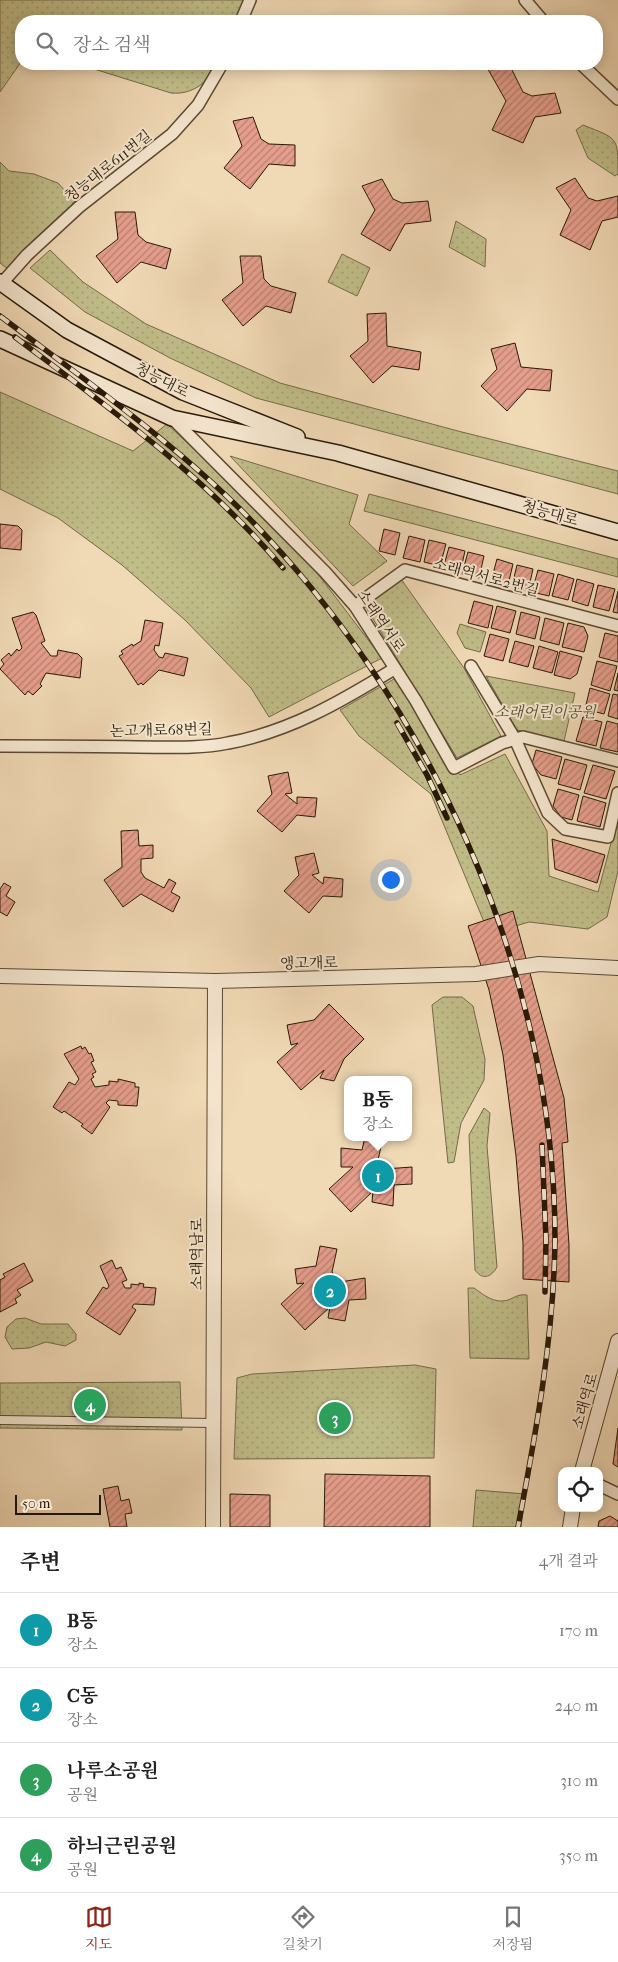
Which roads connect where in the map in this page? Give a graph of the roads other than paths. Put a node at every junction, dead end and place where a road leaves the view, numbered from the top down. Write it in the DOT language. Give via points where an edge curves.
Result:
graph roads {
  1 [pos="250,0"];
  2 [pos="525,0"];
  3 [pos="244,15"];
  4 [pos="538,15"];
  5 [pos="218,70"];
  6 [pos="588,70"];
  7 [pos="618,99"];
  8 [pos="1,282"];
  9 [pos="0,340"];
  10 [pos="172,418"];
  11 [pos="338,454"];
  12 [pos="618,532"];
  13 [pos="355,606"];
  14 [pos="618,626"];
  15 [pos="471,666"];
  16 [pos="394,669"];
  17 [pos="514,739"];
  18 [pos="0,746"];
  19 [pos="618,761"];
  20 [pos="618,793"];
  21 [pos="618,968"];
  22 [pos="0,976"];
  23 [pos="215,981"];
  24 [pos="618,1341"];
  25 [pos="0,1420"];
  26 [pos="213,1423"];
  27 [pos="583,1467"];
  28 [pos="603,1487"];
  29 [pos="618,1494"];
  30 [pos="573,1512"];
  31 [pos="213,1527"];
  32 [pos="570,1527"];
  1 -- 3 [label="street"];
  2 -- 4 [label="street"];
  5 -- 8 [label="street, 청능대로611번길" via="198,105 172,134 79,207"];
  6 -- 7 [label="street"];
  8 -- 11 [label="main road, 청능대로" via="66,330 183,392"];
  9 -- 10 [label="main road, 청능대로"];
  10 -- 11 [label="main road, 청능대로"];
  10 -- 13 [label="street, 소래역서로"];
  11 -- 12 [label="main road, 청능대로"];
  13 -- 14 [label="street, 소래역서로2번길" via="404,570"];
  13 -- 16 [label="street, 소래역서로"];
  15 -- 17 [label="street"];
  16 -- 17 [label="street, 소래역서로" via="454,768"];
  16 -- 18 [label="street, 논고개로68번길" via="302,720 264,735 228,744 194,747"];
  17 -- 19 [label="street" via="523,737"];
  17 -- 20 [label="street" via="548,813 565,829 608,837"];
  21 -- 23 [label="street, 앵고개로" via="539,964 476,974"];
  22 -- 23 [label="street, 앵고개로"];
  23 -- 26 [label="street, 소래역남로"];
  24 -- 27 [label="street, 소래역로"];
  25 -- 26 [label="street"];
  26 -- 31 [label="street, 소래역남로"];
  28 -- 29 [label="street"];
  30 -- 32 [label="street"];
}
